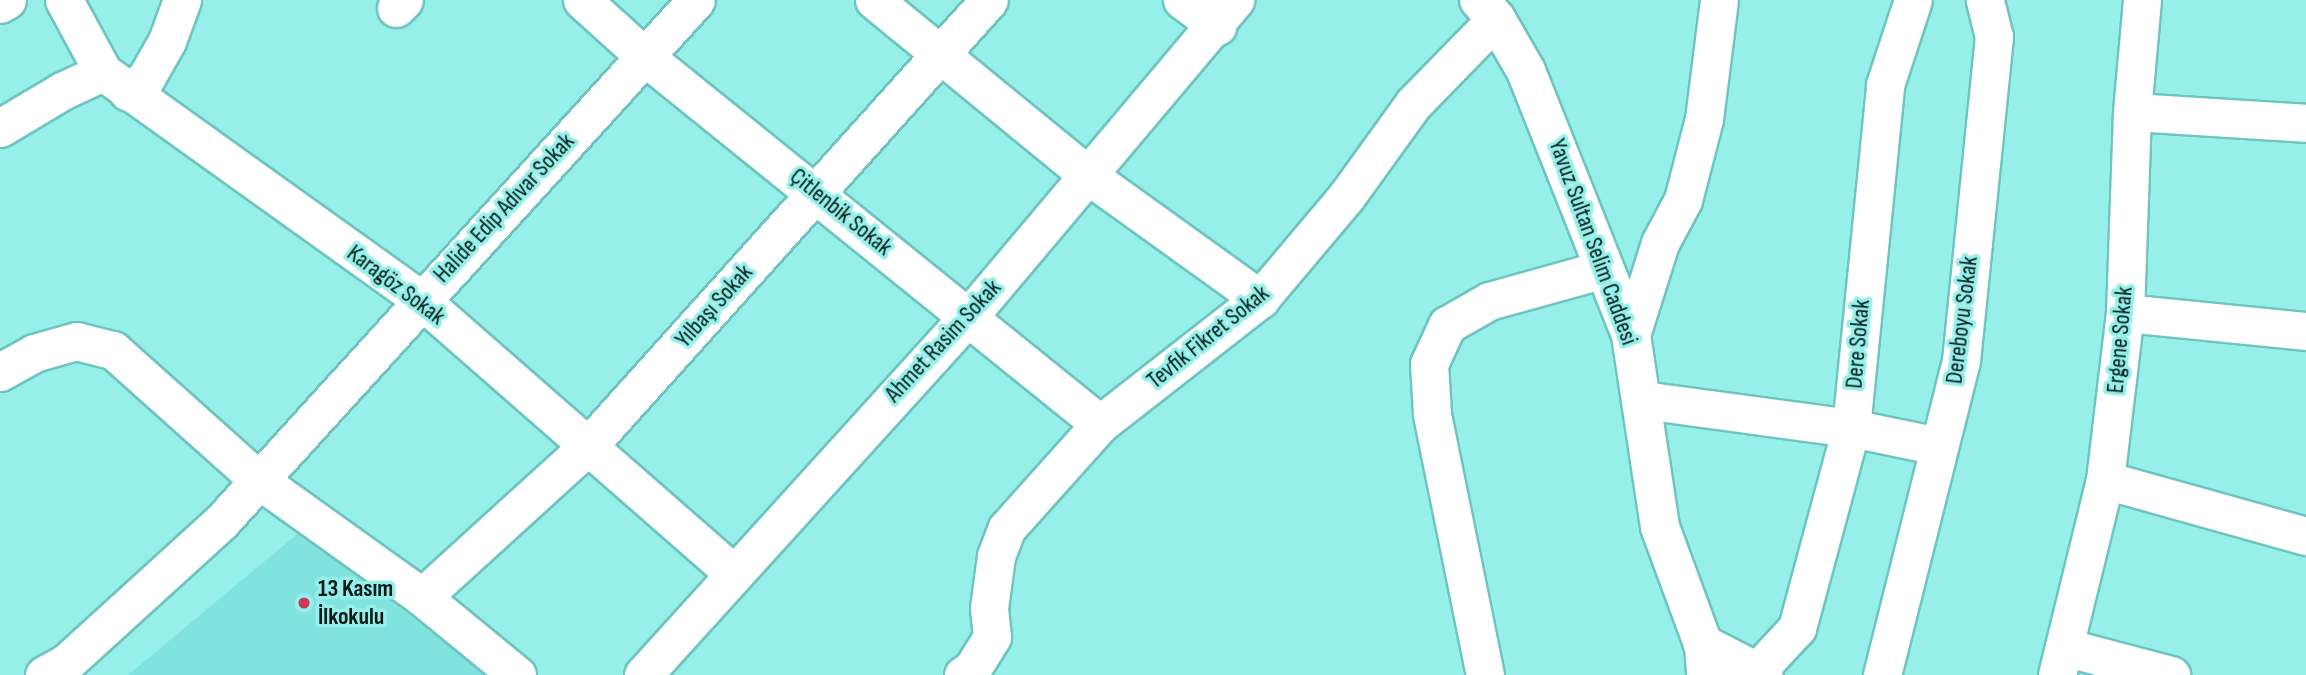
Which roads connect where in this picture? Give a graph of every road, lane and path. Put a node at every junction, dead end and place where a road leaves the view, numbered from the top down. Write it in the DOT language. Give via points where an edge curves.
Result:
graph roads {
  1 [pos="6,0"];
  2 [pos="64,0"];
  3 [pos="182,0"];
  4 [pos="582,0"];
  5 [pos="696,0"];
  6 [pos="874,0"];
  7 [pos="989,0"];
  8 [pos="1182,0"];
  9 [pos="1719,0"];
  10 [pos="1913,0"];
  11 [pos="1985,0"];
  12 [pos="2142,0"];
  13 [pos="0,4"];
  14 [pos="1487,9"];
  15 [pos="1226,13"];
  16 [pos="941,54"];
  17 [pos="644,56"];
  18 [pos="116,82"];
  19 [pos="2132,112"];
  20 [pos="2306,123"];
  21 [pos="0,128"];
  22 [pos="1089,176"];
  23 [pos="817,192"];
  24 [pos="1604,269"];
  25 [pos="420,299"];
  26 [pos="1260,299"];
  27 [pos="2125,313"];
  28 [pos="970,316"];
  29 [pos="2306,331"];
  30 [pos="1631,335"];
  31 [pos="0,372"];
  32 [pos="1643,400"];
  33 [pos="1100,424"];
  34 [pos="1851,428"];
  35 [pos="589,445"];
  36 [pos="1939,446"];
  37 [pos="256,478"];
  38 [pos="2105,480"];
  39 [pos="2306,536"];
  40 [pos="733,573"];
  41 [pos="422,597"];
  42 [pos="1704,660"];
  43 [pos="2061,661"];
  44 [pos="61,671"];
  45 [pos="1760,673"];
  46 [pos="517,675"];
  47 [pos="643,675"];
  48 [pos="963,675"];
  49 [pos="1485,675"];
  50 [pos="1882,675"];
  51 [pos="2171,675"];
  1 -- 13 [label="street"];
  2 -- 18 [label="street, Karagöz Sokak"];
  3 -- 18 [label="street" via="167,41 146,78"];
  4 -- 17 [label="street, Çitlenbik Sokak"];
  5 -- 17 [label="street, Halide Edip Adıvar Sokak"];
  6 -- 16 [label="street"];
  7 -- 16 [label="street, Yılbaşı Sokak"];
  8 -- 15 [label="street"];
  9 -- 30 [label="street" via="1704,119 1683,200 1660,243"];
  10 -- 34 [label="street, Dere Sokak" via="1885,85"];
  11 -- 36 [label="street, Dereboyu Sokak" via="1994,37 1961,361"];
  12 -- 19 [label="street, Ergene Sokak"];
  14 -- 24 [label="street, Yavuz Sultan Selim Caddesi" via="1526,71"];
  14 -- 26 [label="street, Tevfik Fikret Sokak" via="1346,197"];
  15 -- 22 [label="street, Ahmet Rasim Sokak"];
  16 -- 22 [label="street"];
  16 -- 23 [label="street, Yılbaşı Sokak"];
  17 -- 23 [label="street, Çitlenbik Sokak"];
  17 -- 25 [label="street, Halide Edip Adıvar Sokak"];
  18 -- 21 [label="street" via="62,90"];
  18 -- 25 [label="street, Karagöz Sokak"];
  19 -- 20 [label="street"];
  19 -- 27 [label="street, Ergene Sokak"];
  22 -- 26 [label="street"];
  22 -- 28 [label="street, Ahmet Rasim Sokak"];
  23 -- 28 [label="street, Çitlenbik Sokak"];
  23 -- 35 [label="street, Yılbaşı Sokak"];
  24 -- 30 [label="street, Yavuz Sultan Selim Caddesi"];
  24 -- 49 [label="street" via="1489,302 1447,325 1429,364 1432,414"];
  25 -- 35 [label="street, Karagöz Sokak"];
  25 -- 37 [label="street, Halide Edip Adıvar Sokak"];
  26 -- 33 [label="street, Tevfik Fikret Sokak"];
  27 -- 29 [label="street"];
  27 -- 38 [label="street, Ergene Sokak"];
  28 -- 33 [label="street, Çitlenbik Sokak"];
  28 -- 40 [label="street, Ahmet Rasim Sokak"];
  30 -- 32 [label="street, Yavuz Sultan Selim Caddesi"];
  31 -- 37 [label="street" via="34,353 76,341 113,350"];
  32 -- 34 [label="street"];
  32 -- 42 [label="street, Yavuz Sultan Selim Caddesi" via="1660,527"];
  33 -- 48 [label="street, Tevfik Fikret Sokak" via="1007,528 996,556 989,608 992,637 972,669"];
  34 -- 36 [label="street"];
  34 -- 45 [label="street, Dere Sokak" via="1797,628"];
  35 -- 40 [label="street, Karagöz Sokak"];
  35 -- 41 [label="street, Yılbaşı Sokak"];
  36 -- 50 [label="street, Dereboyu Sokak"];
  37 -- 41 [label="street"];
  37 -- 44 [label="street, Halide Edip Adıvar Sokak" via="222,521"];
  38 -- 39 [label="street"];
  38 -- 43 [label="street, Ergene Sokak"];
  40 -- 47 [label="street, Ahmet Rasim Sokak"];
  41 -- 46 [label="street"];
  42 -- 45 [label="street, Yavuz Sultan Selim Caddesi"];
  43 -- 51 [label="street"];
}
